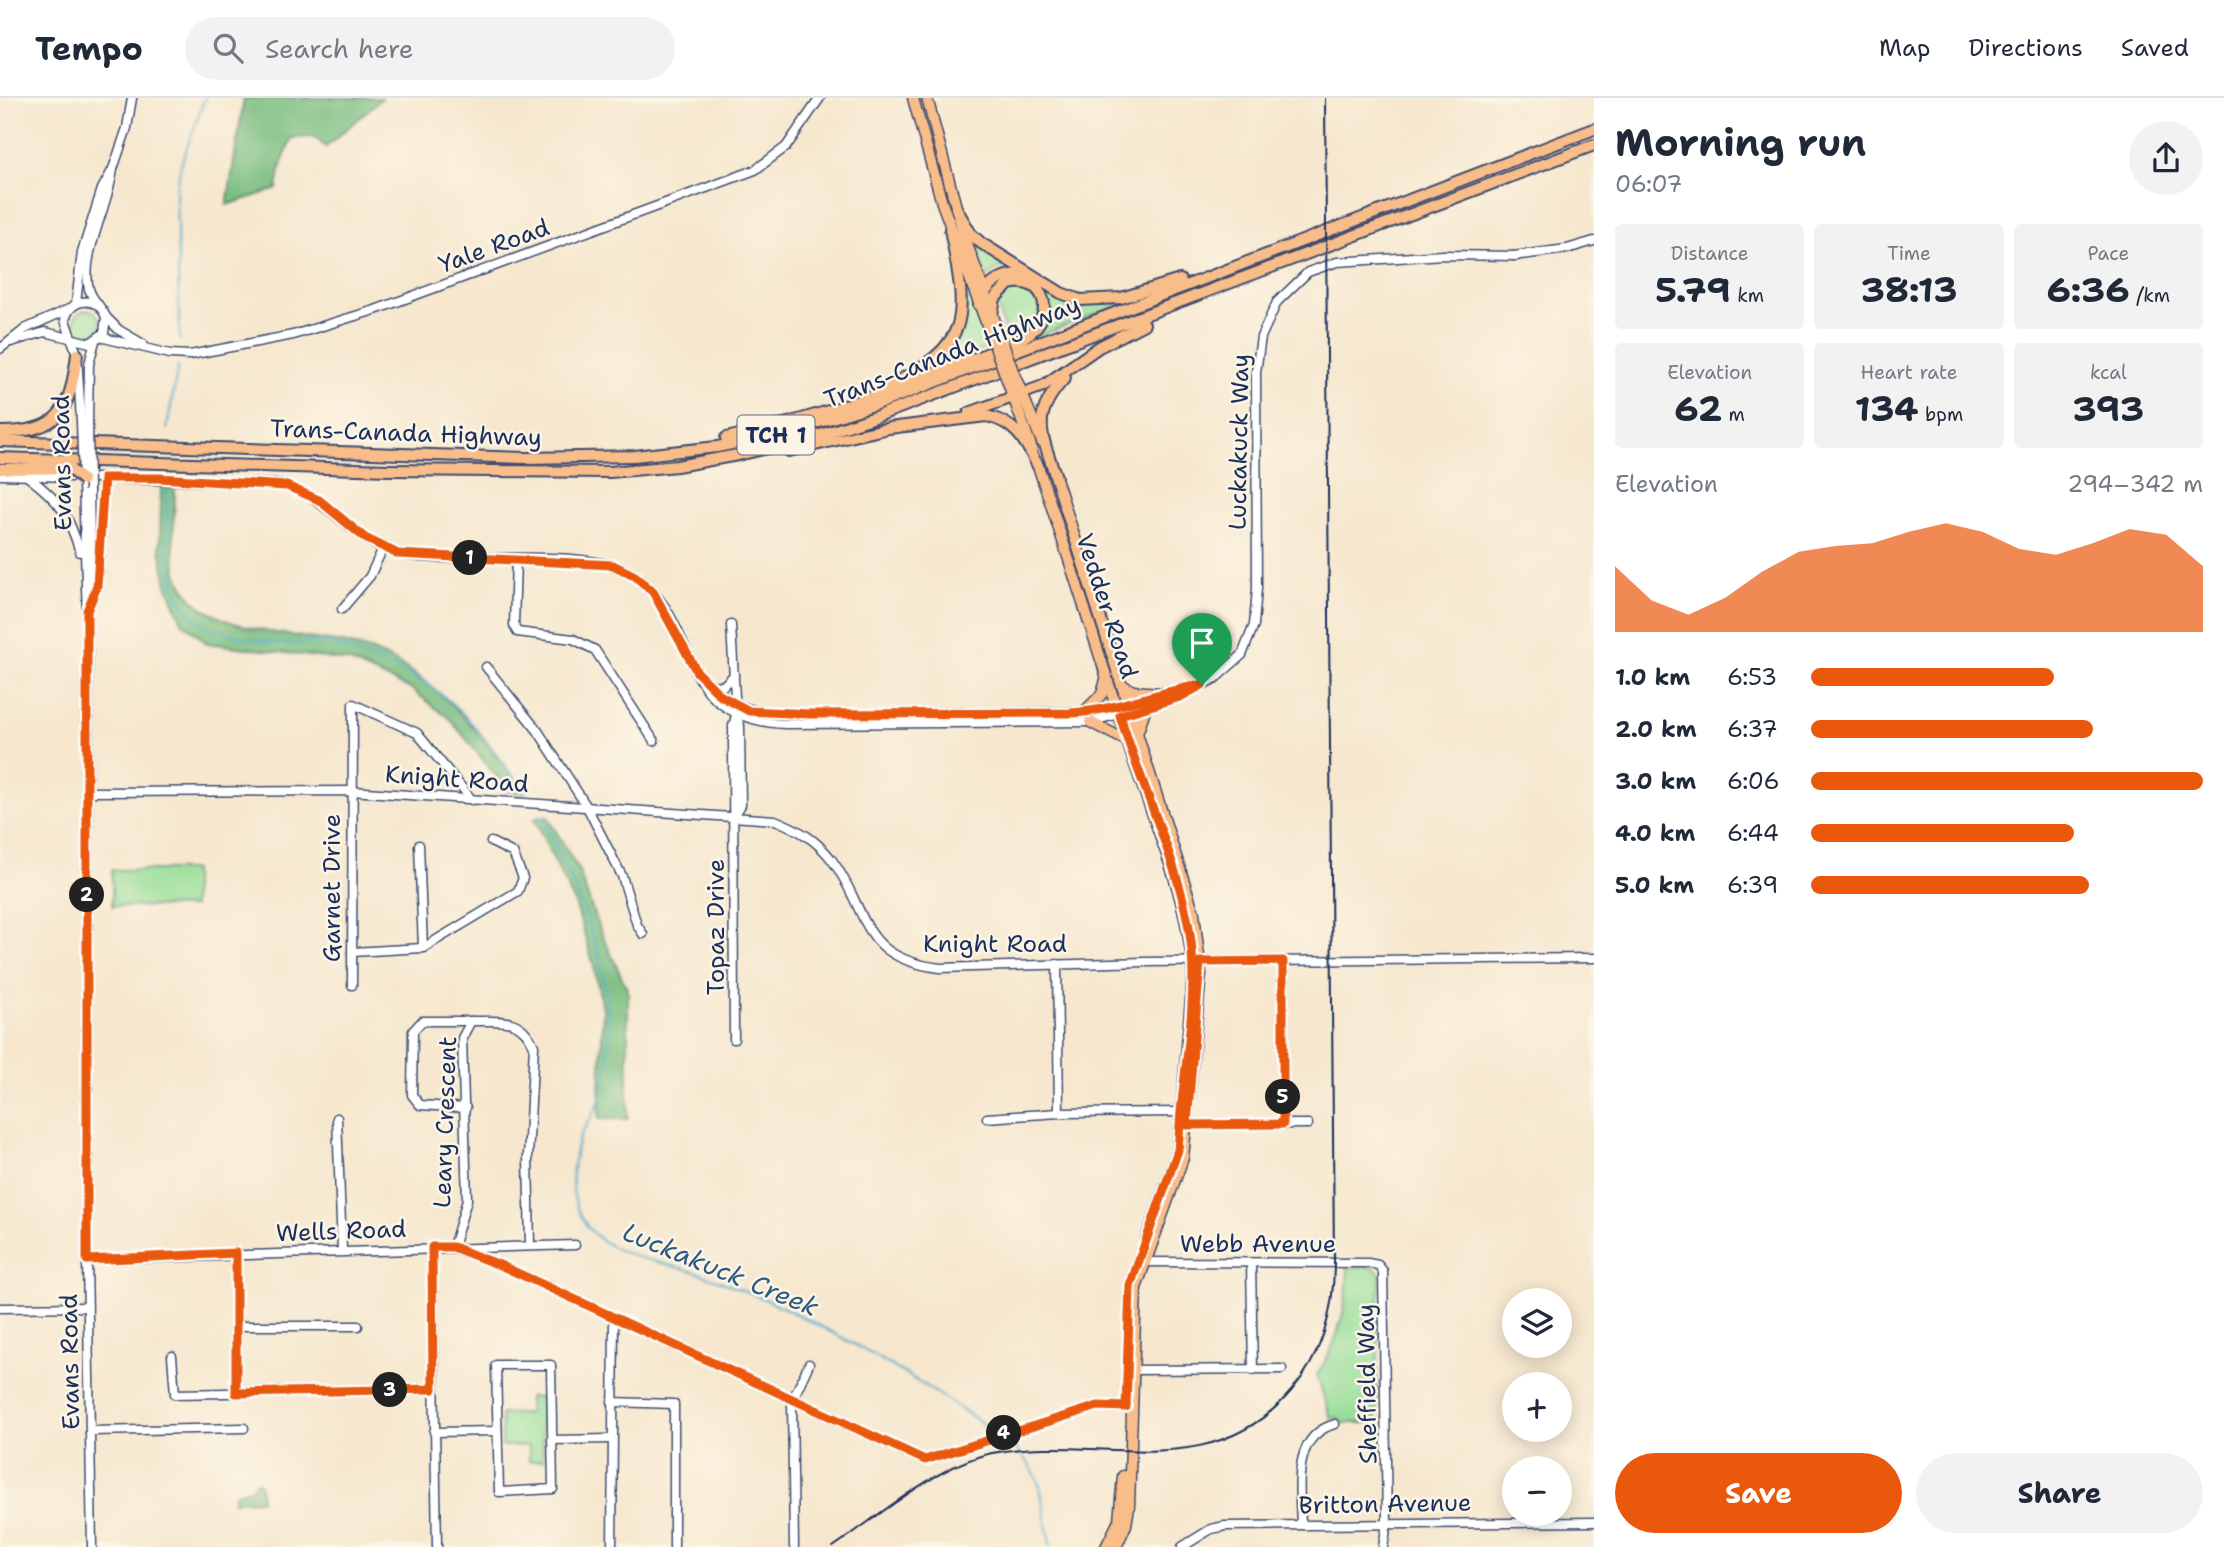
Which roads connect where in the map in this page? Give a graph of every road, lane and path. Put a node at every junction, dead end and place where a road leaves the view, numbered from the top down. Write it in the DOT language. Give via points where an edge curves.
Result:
graph roads {
  1 [pos="132,98"];
  2 [pos="820,98"];
  3 [pos="913,98"];
  4 [pos="927,98"];
  5 [pos="1594,129"];
  6 [pos="1594,145"];
  7 [pos="113,169"];
  8 [pos="956,208"];
  9 [pos="950,229"];
  10 [pos="1312,236"];
  11 [pos="1594,241"];
  12 [pos="1036,278"];
  13 [pos="1246,278"];
  14 [pos="984,291"];
  15 [pos="98,305"];
  16 [pos="979,305"];
  17 [pos="73,306"];
  18 [pos="992,314"];
  19 [pos="106,317"];
  20 [pos="71,337"];
  21 [pos="98,339"];
  22 [pos="997,339"];
  23 [pos="10,342"];
  24 [pos="146,346"];
  25 [pos="0,349"];
  26 [pos="76,354"];
  27 [pos="1078,363"];
  28 [pos="1018,396"];
  29 [pos="856,402"];
  30 [pos="943,419"];
  31 [pos="84,421"];
  32 [pos="0,432"];
  33 [pos="0,441"];
  34 [pos="634,456"];
  35 [pos="0,458"];
  36 [pos="1039,468"];
  37 [pos="0,469"];
  38 [pos="610,472"];
  39 [pos="0,475"];
  40 [pos="27,476"];
  41 [pos="54,477"];
  42 [pos="1056,477"];
  43 [pos="85,478"];
  44 [pos="51,494"];
  45 [pos="383,548"];
  46 [pos="516,559"];
  47 [pos="83,562"];
  48 [pos="86,589"];
  49 [pos="342,609"];
  50 [pos="87,611"];
  51 [pos="731,625"];
  52 [pos="486,667"];
  53 [pos="697,672"];
  54 [pos="734,675"];
  55 [pos="1107,676"];
  56 [pos="710,685"];
  57 [pos="1122,685"];
  58 [pos="1202,685"];
  59 [pos="1161,693"];
  60 [pos="1146,707"];
  61 [pos="1123,709"];
  62 [pos="735,710"];
  63 [pos="1084,712"];
  64 [pos="1090,722"];
  65 [pos="1132,738"];
  66 [pos="654,741"];
  67 [pos="351,791"];
  68 [pos="88,792"];
  69 [pos="471,800"];
  70 [pos="587,807"];
  71 [pos="736,815"];
  72 [pos="491,842"];
  73 [pos="419,845"];
  74 [pos="643,934"];
  75 [pos="423,948"];
  76 [pos="352,952"];
  77 [pos="1594,958"];
  78 [pos="1283,961"];
  79 [pos="1196,962"];
  80 [pos="1057,964"];
  81 [pos="352,985"];
  82 [pos="471,1021"];
  83 [pos="734,1039"];
  84 [pos="466,1108"];
  85 [pos="1184,1112"];
  86 [pos="1059,1113"];
  87 [pos="337,1118"];
  88 [pos="987,1118"];
  89 [pos="1283,1124"];
  90 [pos="1308,1124"];
  91 [pos="1183,1125"];
  92 [pos="530,1245"];
  93 [pos="575,1245"];
  94 [pos="432,1247"];
  95 [pos="453,1247"];
  96 [pos="341,1250"];
  97 [pos="236,1253"];
  98 [pos="87,1260"];
  99 [pos="1141,1263"];
  100 [pos="1251,1263"];
  101 [pos="1378,1265"];
  102 [pos="87,1307"];
  103 [pos="0,1308"];
  104 [pos="614,1319"];
  105 [pos="237,1326"];
  106 [pos="358,1326"];
  107 [pos="172,1356"];
  108 [pos="810,1364"];
  109 [pos="1132,1370"];
  110 [pos="1253,1370"];
  111 [pos="1282,1370"];
  112 [pos="433,1389"];
  113 [pos="236,1393"];
  114 [pos="792,1401"];
  115 [pos="612,1402"];
  116 [pos="1129,1408"];
  117 [pos="1335,1424"];
  118 [pos="244,1428"];
  119 [pos="91,1431"];
  120 [pos="497,1431"];
  121 [pos="434,1432"];
  122 [pos="611,1438"];
  123 [pos="552,1440"];
  124 [pos="1594,1522"];
  125 [pos="1387,1523"];
  126 [pos="1301,1524"];
  127 [pos="92,1547"];
  128 [pos="437,1547"];
  129 [pos="611,1547"];
  130 [pos="674,1547"];
  131 [pos="794,1547"];
  132 [pos="1106,1547"];
  133 [pos="1116,1547"];
  134 [pos="1182,1547"];
  135 [pos="1383,1547"];
  1 -- 7 [label="street"];
  2 -- 24 [label="street, Yale Road" via="786,147 755,170 375,310 293,335 206,353 170,354"];
  3 -- 9 [label="main road, Vedder Road"];
  4 -- 8 [label="main road, Vedder Road"];
  5 -- 10 [label="highway, Trans-Canada Highway / TCH 1"];
  6 -- 13 [label="highway, Trans-Canada Highway / TCH 1"];
  7 -- 15 [label="street" via="88,266 89,289"];
  7 -- 17 [label="street" via="82,252"];
  8 -- 12 [label="highway" via="981,243"];
  8 -- 14 [label="main road, Vedder Road"];
  9 -- 16 [label="main road, Vedder Road"];
  9 -- 29 [label="highway" via="962,299 957,331 931,362"];
  10 -- 12 [label="highway" via="1180,281 1106,300 1071,297"];
  10 -- 34 [label="highway, Trans-Canada Highway / TCH 1" via="830,421 717,447"];
  11 -- 58 [label="street, Luckakuck Way" via="1517,256 1337,262 1308,272 1283,294 1261,337 1256,372 1254,625 1250,640 1231,668"];
  12 -- 14 [label="highway" via="1007,275"];
  13 -- 27 [label="highway" via="1136,327"];
  13 -- 38 [label="highway, Trans-Canada Highway / TCH 1" via="822,435 717,460"];
  14 -- 16 [label="highway"];
  14 -- 18 [label="main road, Vedder Road"];
  15 -- 17 [label="street" via="87,301"];
  15 -- 19 [label="street"];
  16 -- 22 [label="main road, Vedder Road"];
  17 -- 20 [label="street" via="65,326"];
  17 -- 23 [label="street" via="32,325"];
  18 -- 22 [label="main road, Vedder Road"];
  18 -- 29 [label="highway" via="995,298 1009,284 1028,284 1044,301 1044,317 1022,338"];
  19 -- 21 [label="street" via="106,328"];
  19 -- 24 [label="street, Yale Road"];
  20 -- 21 [label="street" via="84,343"];
  20 -- 23 [label="street" via="45,332"];
  20 -- 26 [label="street, Evans Road"];
  21 -- 24 [label="street, Yale Road"];
  21 -- 31 [label="street, Evans Road" via="89,364"];
  22 -- 28 [label="main road, Vedder Road, bridge"];
  23 -- 25 [label="street"];
  26 -- 31 [label="street, Evans Road"];
  26 -- 32 [label="highway" via="68,400 55,419 34,430"];
  27 -- 28 [label="highway"];
  27 -- 42 [label="highway" via="1042,411 1041,432"];
  28 -- 30 [label="highway"];
  28 -- 36 [label="main road, Vedder Road"];
  28 -- 42 [label="main road, Vedder Road"];
  29 -- 34 [label="highway" via="738,435"];
  30 -- 36 [label="highway" via="1001,419 1022,436"];
  30 -- 38 [label="highway" via="716,466"];
  31 -- 43 [label="street, Evans Road, bridge"];
  33 -- 34 [label="highway, Trans-Canada Highway / TCH 1" via="526,458"];
  35 -- 38 [label="highway, Trans-Canada Highway / TCH 1" via="401,471"];
  36 -- 55 [label="main road, Vedder Road"];
  37 -- 43 [label="highway"];
  39 -- 40 [label="street, Luckakuck Way"];
  40 -- 41 [label="street, Luckakuck Way"];
  40 -- 44 [label="street"];
  41 -- 43 [label="street, Luckakuck Way"];
  41 -- 44 [label="street"];
  42 -- 57 [label="main road, Vedder Road"];
  43 -- 45 [label="street, Luckakuck Way" via="287,486 319,500"];
  43 -- 47 [label="street, Evans Road"];
  43 -- 48 [label="street, Evans Road" via="90,579"];
  43 -- 50 [label="street" via="97,586"];
  44 -- 47 [label="street" via="73,525"];
  45 -- 46 [label="street, Luckakuck Way" via="419,556"];
  45 -- 49 [label="street" via="370,576"];
  46 -- 53 [label="street, Luckakuck Way" via="598,562 627,570 659,600"];
  46 -- 66 [label="street" via="517,632 581,641 595,650"];
  47 -- 48 [label="street, Evans Road"];
  48 -- 50 [label="street, Evans Road"];
  50 -- 68 [label="street, Evans Road"];
  51 -- 54 [label="street, Topaz Drive"];
  52 -- 70 [label="street" via="546,742"];
  53 -- 56 [label="street, Luckakuck Way"];
  53 -- 62 [label="street, Luckakuck Way" via="709,695"];
  54 -- 56 [label="street" via="723,686"];
  54 -- 62 [label="street, Topaz Drive"];
  55 -- 61 [label="main road, Vedder Road"];
  55 -- 63 [label="main road" via="1102,694"];
  56 -- 62 [label="street, Luckakuck Way"];
  57 -- 59 [label="main road" via="1133,691"];
  57 -- 61 [label="main road, Vedder Road"];
  58 -- 59 [label="street, Luckakuck Way"];
  58 -- 60 [label="street, Luckakuck Way"];
  59 -- 61 [label="street, Luckakuck Way"];
  60 -- 61 [label="street, Luckakuck Way"];
  60 -- 65 [label="main road"];
  61 -- 63 [label="street, Luckakuck Way"];
  61 -- 64 [label="street, Luckakuck Way"];
  61 -- 65 [label="main road, Vedder Road"];
  62 -- 63 [label="street, Luckakuck Way"];
  62 -- 64 [label="street, Luckakuck Way" via="749,720 785,724"];
  62 -- 71 [label="street, Topaz Drive"];
  64 -- 65 [label="main road"];
  65 -- 79 [label="main road, Vedder Road"];
  67 -- 68 [label="street, Knight Road"];
  67 -- 69 [label="street, Knight Road"];
  67 -- 69 [label="street, Garnet Drive" via="353,704 417,733"];
  67 -- 76 [label="street, Garnet Drive"];
  68 -- 98 [label="street, Evans Road"];
  69 -- 70 [label="street, Knight Road"];
  70 -- 71 [label="street, Knight Road"];
  70 -- 74 [label="street" via="622,876"];
  71 -- 80 [label="street, Knight Road" via="775,820 812,839 840,873 862,921 879,943 908,962 940,968"];
  71 -- 83 [label="street, Topaz Drive"];
  72 -- 75 [label="street" via="513,853 523,878 519,891"];
  73 -- 75 [label="street"];
  75 -- 76 [label="street"];
  76 -- 81 [label="street, Garnet Drive"];
  77 -- 78 [label="street, Knight Road"];
  78 -- 79 [label="street, Knight Road"];
  78 -- 89 [label="street"];
  79 -- 80 [label="street, Knight Road"];
  79 -- 85 [label="main road, Vedder Road"];
  80 -- 86 [label="street"];
  82 -- 84 [label="street, Leary Crescent" via="463,1038"];
  82 -- 84 [label="street" via="422,1021 413,1031 415,1101"];
  82 -- 92 [label="street, Leary Crescent" via="516,1022 534,1046 528,1157"];
  84 -- 95 [label="street, Leary Crescent" via="467,1200"];
  85 -- 86 [label="street"];
  85 -- 91 [label="main road, Vedder Road"];
  86 -- 88 [label="street"];
  87 -- 96 [label="street"];
  89 -- 90 [label="street"];
  89 -- 91 [label="street"];
  91 -- 99 [label="main road, Vedder Road"];
  92 -- 93 [label="street"];
  92 -- 95 [label="street"];
  94 -- 95 [label="street, Wells Road"];
  94 -- 96 [label="street, Wells Road"];
  94 -- 112 [label="street"];
  95 -- 104 [label="street, Wells Road"];
  96 -- 97 [label="street, Wells Road"];
  97 -- 98 [label="street, Wells Road"];
  97 -- 105 [label="street"];
  98 -- 102 [label="street, Evans Road"];
  99 -- 100 [label="street, Webb Avenue"];
  99 -- 109 [label="main road, Vedder Road"];
  99 -- 116 [label="main road, Vedder Road" via="1129,1296"];
  100 -- 101 [label="street, Webb Avenue"];
  100 -- 110 [label="street"];
  101 -- 125 [label="street, Sheffield Way" via="1385,1280"];
  102 -- 103 [label="street"];
  102 -- 119 [label="street, Evans Road"];
  104 -- 114 [label="street, Wells Road"];
  104 -- 115 [label="street"];
  105 -- 106 [label="street"];
  105 -- 113 [label="street"];
  107 -- 113 [label="street" via="175,1394"];
  108 -- 114 [label="street"];
  109 -- 110 [label="street"];
  109 -- 116 [label="main road, Vedder Road"];
  110 -- 111 [label="street"];
  112 -- 113 [label="street"];
  112 -- 121 [label="street"];
  114 -- 116 [label="street, Wells Road" via="925,1460 1098,1406"];
  114 -- 131 [label="street"];
  115 -- 122 [label="street"];
  115 -- 130 [label="street" via="674,1404"];
  116 -- 132 [label="main road, Vedder Road" via="1119,1521"];
  116 -- 133 [label="main road, Vedder Road" via="1129,1507"];
  117 -- 126 [label="street" via="1312,1436 1303,1452"];
  118 -- 119 [label="street"];
  119 -- 127 [label="street, Evans Road"];
  120 -- 121 [label="street"];
  120 -- 123 [label="street" via="499,1492 553,1489"];
  120 -- 123 [label="street" via="496,1365 551,1365"];
  121 -- 128 [label="street"];
  122 -- 123 [label="street"];
  122 -- 129 [label="street"];
  124 -- 125 [label="street, Britton Avenue"];
  125 -- 126 [label="street, Britton Avenue"];
  125 -- 135 [label="street, Sheffield Way"];
  126 -- 134 [label="street, Britton Avenue" via="1225,1526 1200,1534"];
}
